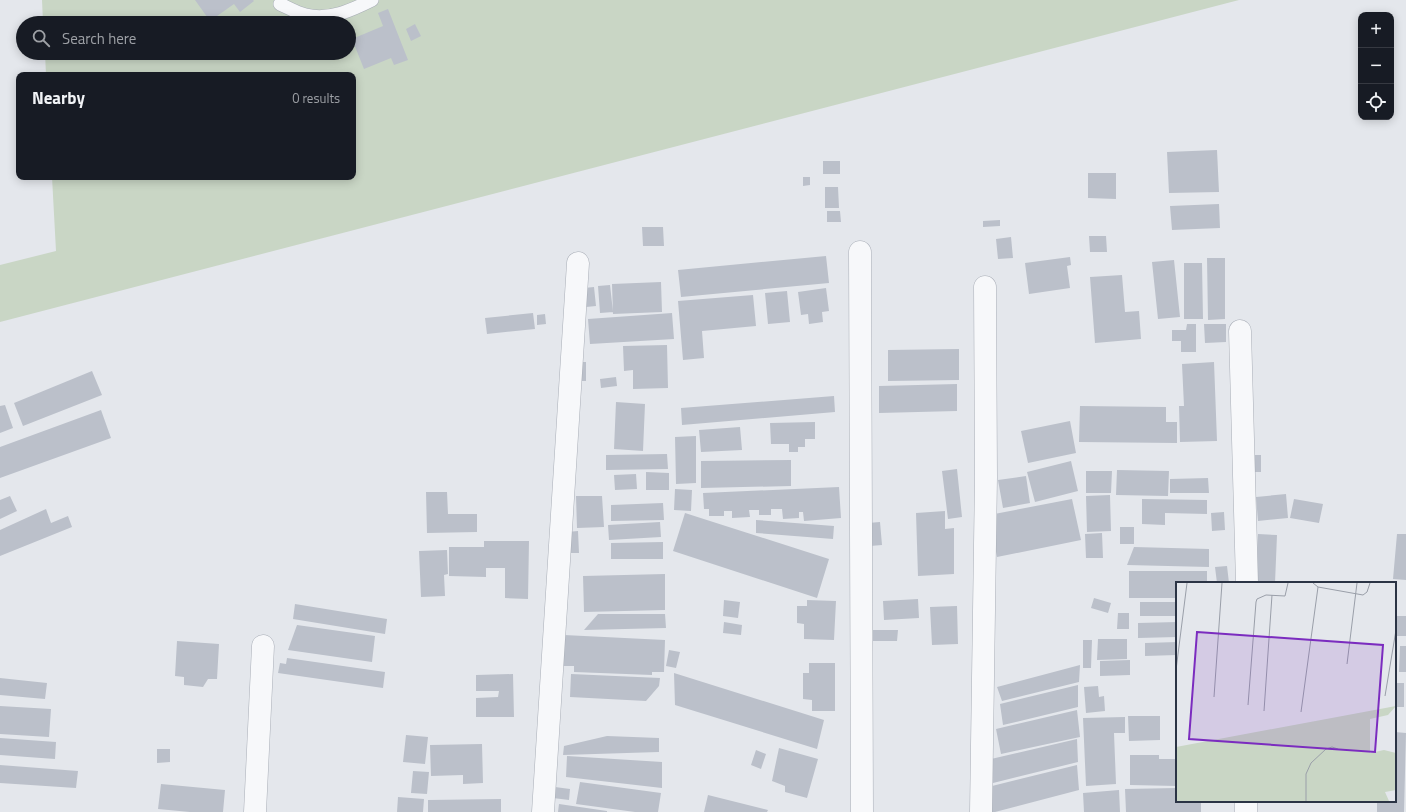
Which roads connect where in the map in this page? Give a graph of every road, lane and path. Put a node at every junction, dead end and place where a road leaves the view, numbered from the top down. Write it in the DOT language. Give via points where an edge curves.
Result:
graph roads {
  1 [pos="372,0"];
  2 [pos="280,4"];
  3 [pos="318,16"];
  4 [pos="332,16"];
  5 [pos="860,252"];
  6 [pos="578,263"];
  7 [pos="985,287"];
  8 [pos="1240,330"];
  9 [pos="1247,582"];
  10 [pos="263,646"];
  11 [pos="255,812"];
  12 [pos="543,812"];
  13 [pos="862,812"];
  14 [pos="981,812"];
  1 -- 4 [label="lane" via="351,11"];
  2 -- 3 [label="lane" via="307,15"];
  5 -- 13 [label="street"];
  6 -- 12 [label="street"];
  7 -- 14 [label="street" via="986,477"];
  8 -- 9 [label="street"];
  10 -- 11 [label="street"];
}
